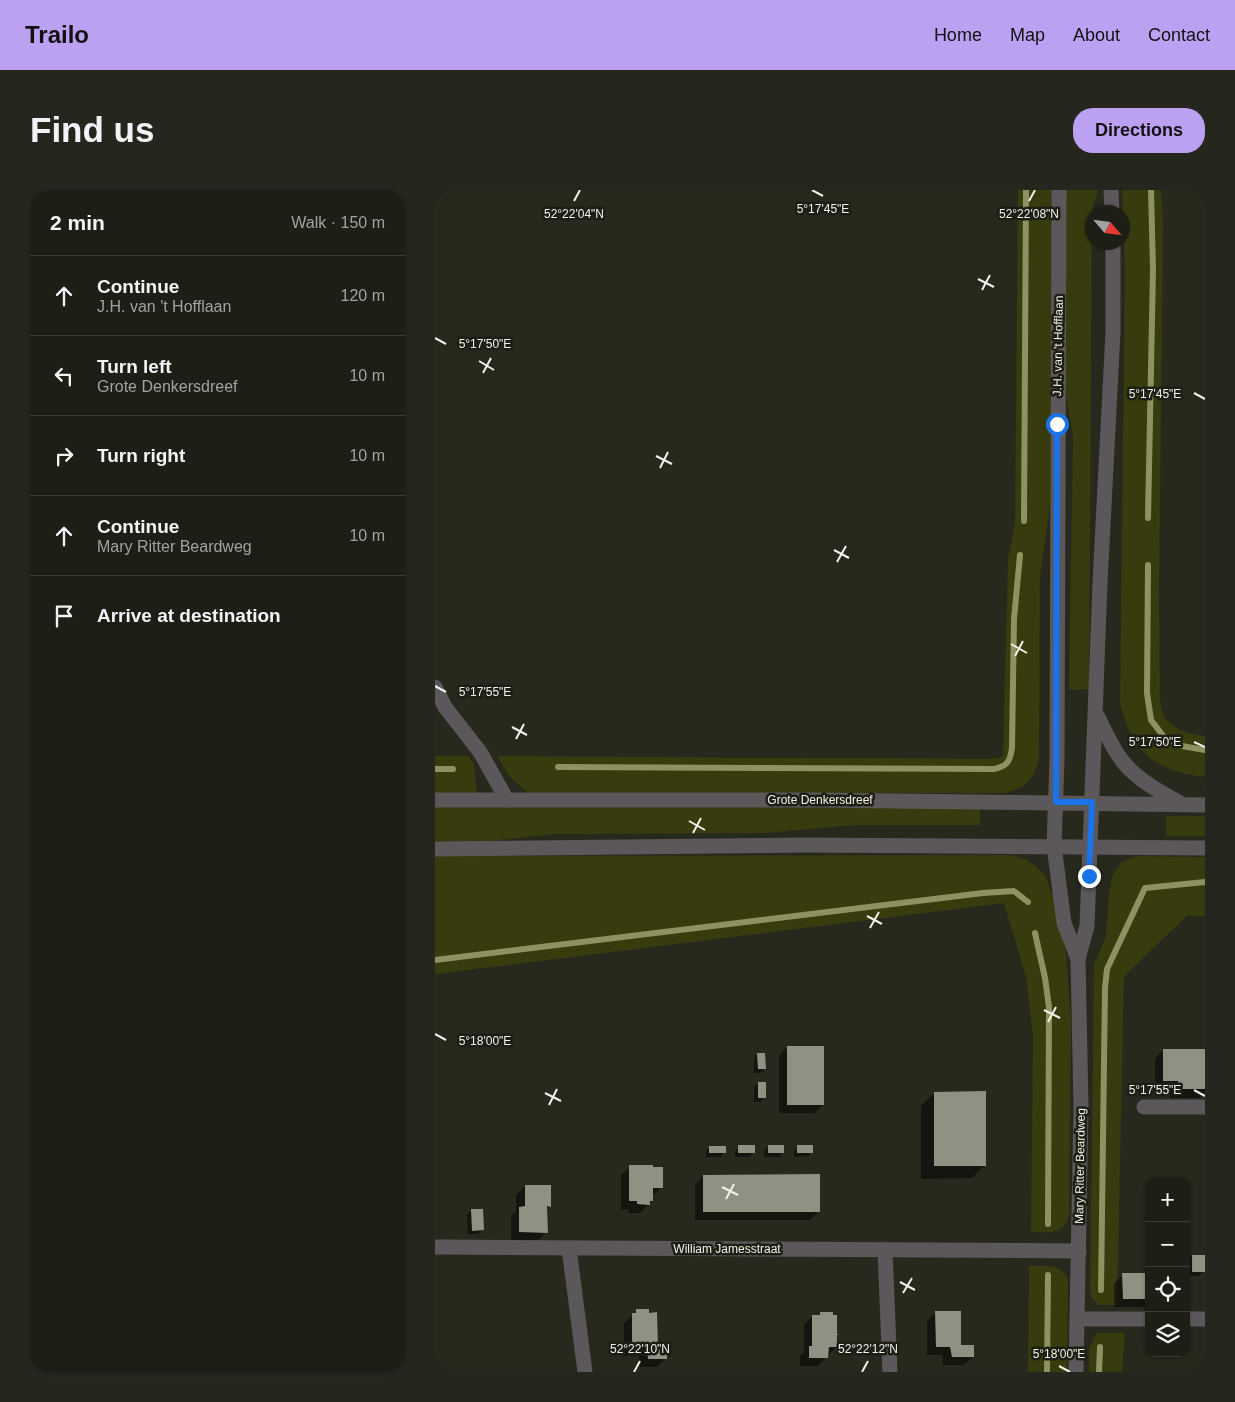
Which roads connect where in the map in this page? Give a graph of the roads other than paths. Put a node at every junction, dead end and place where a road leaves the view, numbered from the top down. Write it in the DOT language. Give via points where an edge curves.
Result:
graph roads {
  1 [pos="1059,190"];
  2 [pos="1111,190"];
  3 [pos="1112,205"];
  4 [pos="1113,250"];
  5 [pos="435,687"];
  6 [pos="1095,712"];
  7 [pos="435,800"];
  8 [pos="507,800"];
  9 [pos="1056,802"];
  10 [pos="1092,802"];
  11 [pos="1205,804"];
  12 [pos="1183,805"];
  13 [pos="1054,846"];
  14 [pos="1091,846"];
  15 [pos="1205,848"];
  16 [pos="435,849"];
  17 [pos="1078,959"];
  18 [pos="1144,1107"];
  19 [pos="1205,1107"];
  20 [pos="435,1247"];
  21 [pos="569,1248"];
  22 [pos="885,1250"];
  23 [pos="1079,1251"];
  24 [pos="1077,1319"];
  25 [pos="1145,1319"];
  26 [pos="1190,1319"];
  27 [pos="1205,1319"];
  28 [pos="585,1372"];
  29 [pos="890,1372"];
  30 [pos="1076,1372"];
  1 -- 9 [label="street, J.H. van 't Hofflaan"];
  2 -- 3 [label="street"];
  4 -- 6 [label="street" via="1113,332"];
  5 -- 8 [label="street" via="445,707 481,752"];
  6 -- 10 [label="street"];
  6 -- 12 [label="street" via="1124,764 1147,784"];
  7 -- 8 [label="street, Grote Denkersdreef"];
  8 -- 9 [label="street, Grote Denkersdreef"];
  9 -- 10 [label="street, Grote Denkersdreef"];
  9 -- 13 [label="street, J.H. van 't Hofflaan"];
  10 -- 12 [label="street, Grote Denkersdreef"];
  10 -- 14 [label="street, Mary Ritter Beardweg"];
  11 -- 12 [label="street, Grote Denkersdreef"];
  13 -- 14 [label="street"];
  13 -- 16 [label="street" via="805,844"];
  13 -- 17 [label="street, Mary Ritter Beardweg" via="1064,923"];
  14 -- 15 [label="street"];
  14 -- 17 [label="street, Mary Ritter Beardweg" via="1087,926"];
  17 -- 23 [label="street, Mary Ritter Beardweg"];
  18 -- 19 [label="street"];
  20 -- 21 [label="street, William Jamesstraat"];
  21 -- 22 [label="street, William Jamesstraat"];
  21 -- 28 [label="street"];
  22 -- 23 [label="street, William Jamesstraat"];
  22 -- 29 [label="street"];
  23 -- 24 [label="street, Mary Ritter Beardweg"];
  24 -- 25 [label="street"];
  24 -- 30 [label="street, Mary Ritter Beardweg"];
  26 -- 27 [label="street"];
}
